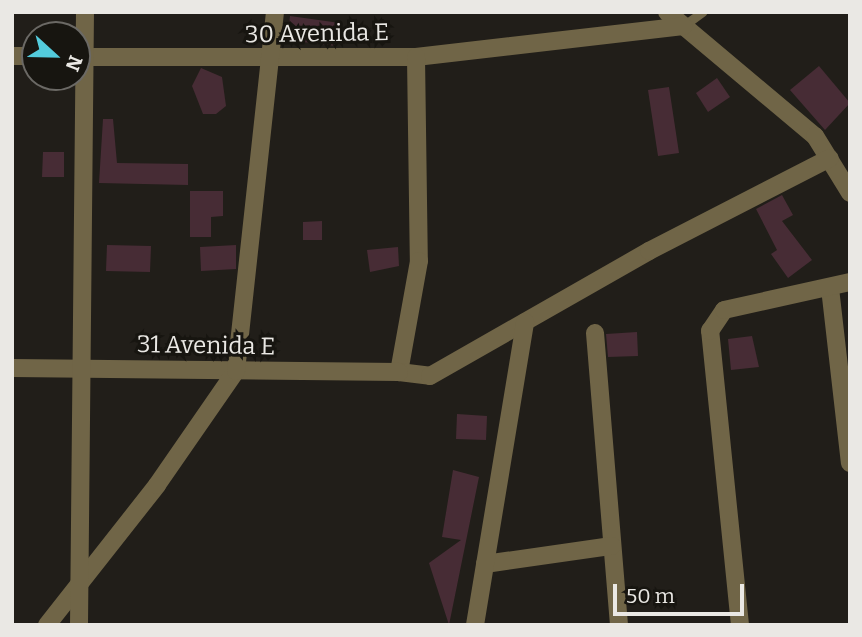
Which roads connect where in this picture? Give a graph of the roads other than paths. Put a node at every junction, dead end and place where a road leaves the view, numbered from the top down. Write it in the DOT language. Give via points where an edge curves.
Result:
graph roads {
  1 [pos="275,12"];
  2 [pos="667,12"];
  3 [pos="702,12"];
  4 [pos="683,26"];
  5 [pos="91,57"];
  6 [pos="416,57"];
  7 [pos="269,59"];
  8 [pos="81,91"];
  9 [pos="830,158"];
  10 [pos="850,193"];
  11 [pos="850,282"];
  12 [pos="830,288"];
  13 [pos="525,322"];
  14 [pos="595,333"];
  15 [pos="12,368"];
  16 [pos="79,369"];
  17 [pos="236,371"];
  18 [pos="399,372"];
  19 [pos="850,463"];
  20 [pos="612,547"];
  21 [pos="485,564"];
  22 [pos="82,574"];
  23 [pos="47,625"];
  24 [pos="79,625"];
  25 [pos="475,625"];
  26 [pos="620,625"];
  27 [pos="740,625"];
  1 -- 7 [label="street"];
  2 -- 4 [label="street"];
  3 -- 4 [label="lane"];
  4 -- 6 [label="street, 30 Avenida E"];
  4 -- 9 [label="street" via="815,136"];
  5 -- 7 [label="street, 30 Avenida E"];
  6 -- 7 [label="street, 30 Avenida E"];
  6 -- 18 [label="street" via="419,261"];
  7 -- 17 [label="street"];
  8 -- 16 [label="street"];
  9 -- 10 [label="street"];
  9 -- 13 [label="street, 31 Avenida E"];
  11 -- 12 [label="street"];
  12 -- 19 [label="street"];
  12 -- 27 [label="street" via="724,310 710,331"];
  13 -- 18 [label="street, 31 Avenida E" via="430,376"];
  13 -- 21 [label="street"];
  14 -- 20 [label="street"];
  15 -- 16 [label="street, 31 Avenida E"];
  16 -- 17 [label="street, 31 Avenida E"];
  16 -- 22 [label="street"];
  17 -- 18 [label="street, 31 Avenida E"];
  17 -- 22 [label="street" via="157,485"];
  20 -- 21 [label="street"];
  20 -- 26 [label="street"];
  21 -- 25 [label="street"];
  22 -- 23 [label="street"];
  22 -- 24 [label="street"];
}
